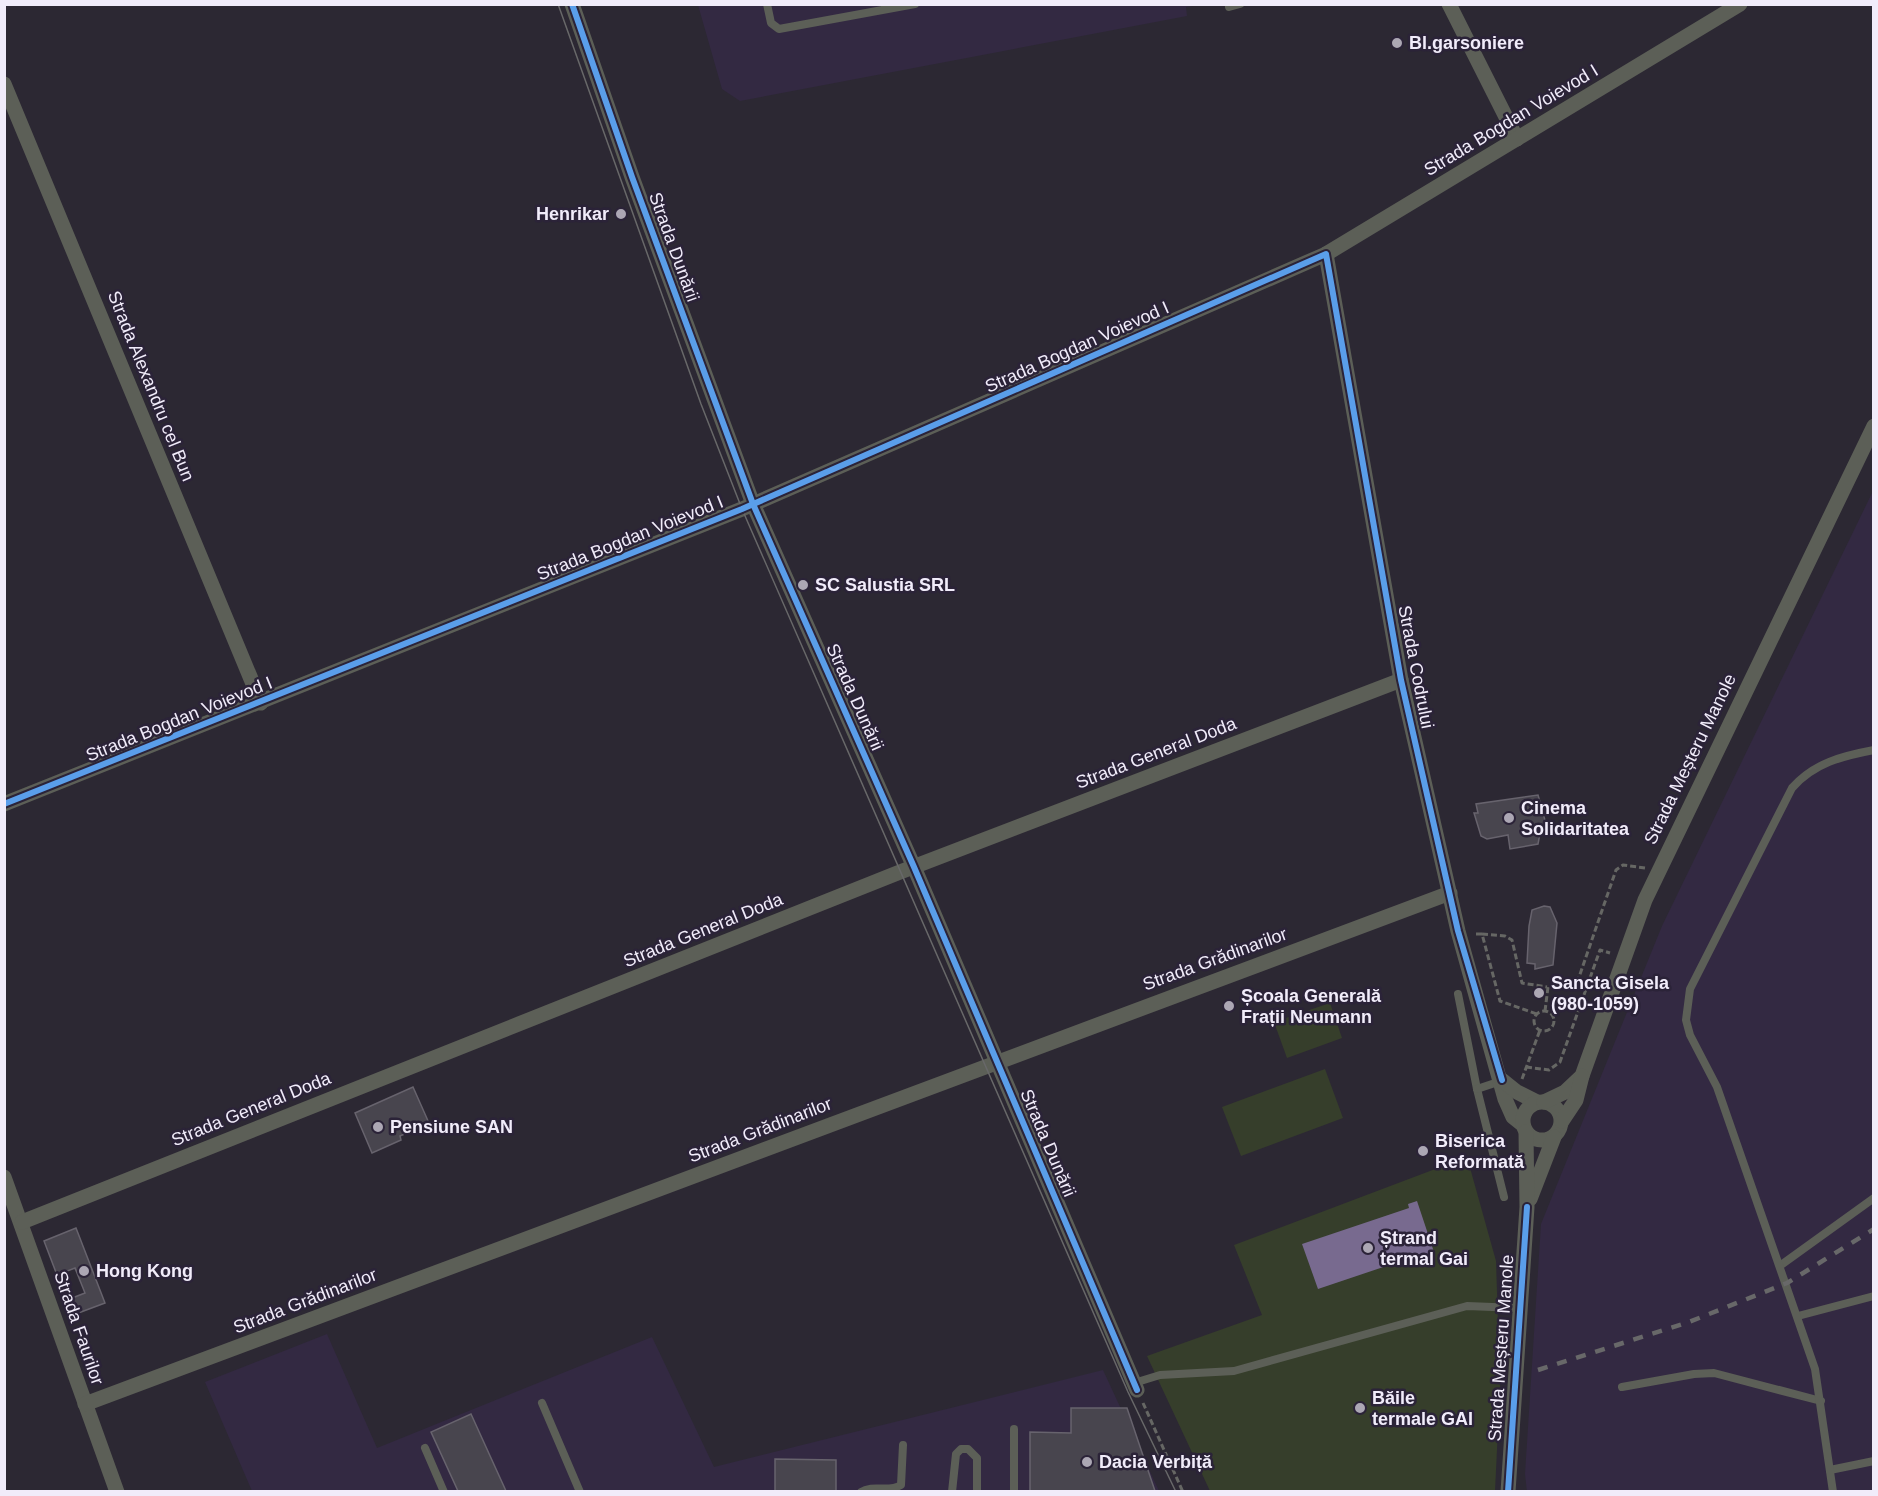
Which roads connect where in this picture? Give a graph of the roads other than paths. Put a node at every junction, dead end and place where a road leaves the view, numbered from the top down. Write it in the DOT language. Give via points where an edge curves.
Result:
graph roads {
  1 [pos="572,4"];
  2 [pos="767,4"];
  3 [pos="915,4"];
  4 [pos="1240,4"];
  5 [pos="1449,4"];
  6 [pos="1740,4"];
  7 [pos="1229,7"];
  8 [pos="4,84"];
  9 [pos="1517,139"];
  10 [pos="1326,254"];
  11 [pos="1874,426"];
  12 [pos="753,504"];
  13 [pos="1401,680"];
  14 [pos="261,703"];
  15 [pos="1874,750"];
  16 [pos="4,804"];
  17 [pos="914,867"];
  18 [pos="1450,893"];
  19 [pos="1458,994"];
  20 [pos="998,1061"];
  21 [pos="1582,1076"];
  22 [pos="1502,1080"];
  23 [pos="1477,1089"];
  24 [pos="1540,1102"];
  25 [pos="1562,1121"];
  26 [pos="1524,1128"];
  27 [pos="1554,1137"];
  28 [pos="4,1178"];
  29 [pos="1504,1197"];
  30 [pos="1874,1198"];
  31 [pos="1527,1207"];
  32 [pos="22,1222"];
  33 [pos="1781,1265"];
  34 [pos="1874,1296"];
  35 [pos="1518,1308"];
  36 [pos="1798,1316"];
  37 [pos="1136,1387"];
  38 [pos="1622,1387"];
  39 [pos="1821,1401"];
  40 [pos="542,1403"];
  41 [pos="84,1404"];
  42 [pos="1014,1429"];
  43 [pos="903,1445"];
  44 [pos="425,1448"];
  45 [pos="1874,1461"];
  46 [pos="1830,1470"];
  47 [pos="117,1491"];
  48 [pos="444,1491"];
  49 [pos="580,1491"];
  50 [pos="861,1491"];
  51 [pos="952,1491"];
  52 [pos="978,1491"];
  53 [pos="1014,1491"];
  54 [pos="1508,1491"];
  55 [pos="1833,1491"];
  1 -- 12 [label="street, Strada Dunării"];
  2 -- 3 [label="lane" via="771,23 784,29"];
  4 -- 7 [label="lane"];
  5 -- 9 [label="street"];
  6 -- 9 [label="street, Strada Bogdan Voievod I"];
  8 -- 14 [label="street, Strada Alexandru cel Bun"];
  9 -- 10 [label="street, Strada Bogdan Voievod I"];
  10 -- 12 [label="street, Strada Bogdan Voievod I"];
  10 -- 13 [label="street, Strada Codrului"];
  11 -- 21 [label="street, Strada Meșteru Manole" via="1658,870"];
  12 -- 14 [label="street, Strada Bogdan Voievod I"];
  12 -- 17 [label="street, Strada Dunării"];
  13 -- 17 [label="street, Strada General Doda"];
  13 -- 18 [label="street, Strada Codrului"];
  14 -- 16 [label="street, Strada Bogdan Voievod I"];
  15 -- 33 [label="lane" via="1819,765 1792,788 1690,989 1686,1005 1690,1035 1716,1087"];
  17 -- 20 [label="street, Strada Dunării"];
  17 -- 32 [label="street, Strada General Doda"];
  18 -- 20 [label="street, Strada Grădinarilor"];
  18 -- 22 [label="street, Strada Codrului"];
  19 -- 23 [label="lane"];
  20 -- 37 [label="street, Strada Dunării"];
  20 -- 41 [label="street, Strada Grădinarilor"];
  21 -- 24 [label="street" via="1565,1092"];
  21 -- 25 [label="street, Strada Meșteru Manole" via="1576,1101"];
  22 -- 23 [label="lane"];
  22 -- 24 [label="street"];
  22 -- 26 [label="street, Strada Codrului" via="1510,1111"];
  23 -- 29 [label="lane"];
  24 -- 25 [label="street" via="1557,1108"];
  24 -- 26 [label="street" via="1526,1111"];
  25 -- 27 [label="street"];
  26 -- 27 [label="street" via="1537,1140"];
  26 -- 31 [label="street"];
  27 -- 31 [label="street"];
  28 -- 32 [label="street, Strada Faurilor"];
  30 -- 33 [label="lane"];
  31 -- 35 [label="street, Strada Meșteru Manole"];
  32 -- 41 [label="street, Strada Faurilor"];
  33 -- 36 [label="lane"];
  34 -- 36 [label="lane"];
  35 -- 37 [label="lane" via="1467,1306 1234,1371 1160,1375"];
  35 -- 54 [label="street, Strada Meșteru Manole"];
  36 -- 39 [label="lane"];
  38 -- 39 [label="lane" via="1714,1373"];
  39 -- 46 [label="lane"];
  40 -- 49 [label="lane"];
  41 -- 47 [label="street, Strada Faurilor"];
  42 -- 53 [label="lane"];
  43 -- 50 [label="lane" via="901,1485 896,1489"];
  44 -- 48 [label="lane"];
  45 -- 46 [label="lane"];
  46 -- 55 [label="lane"];
  51 -- 52 [label="lane" via="956,1454 961,1449 968,1449 977,1458"];
}
